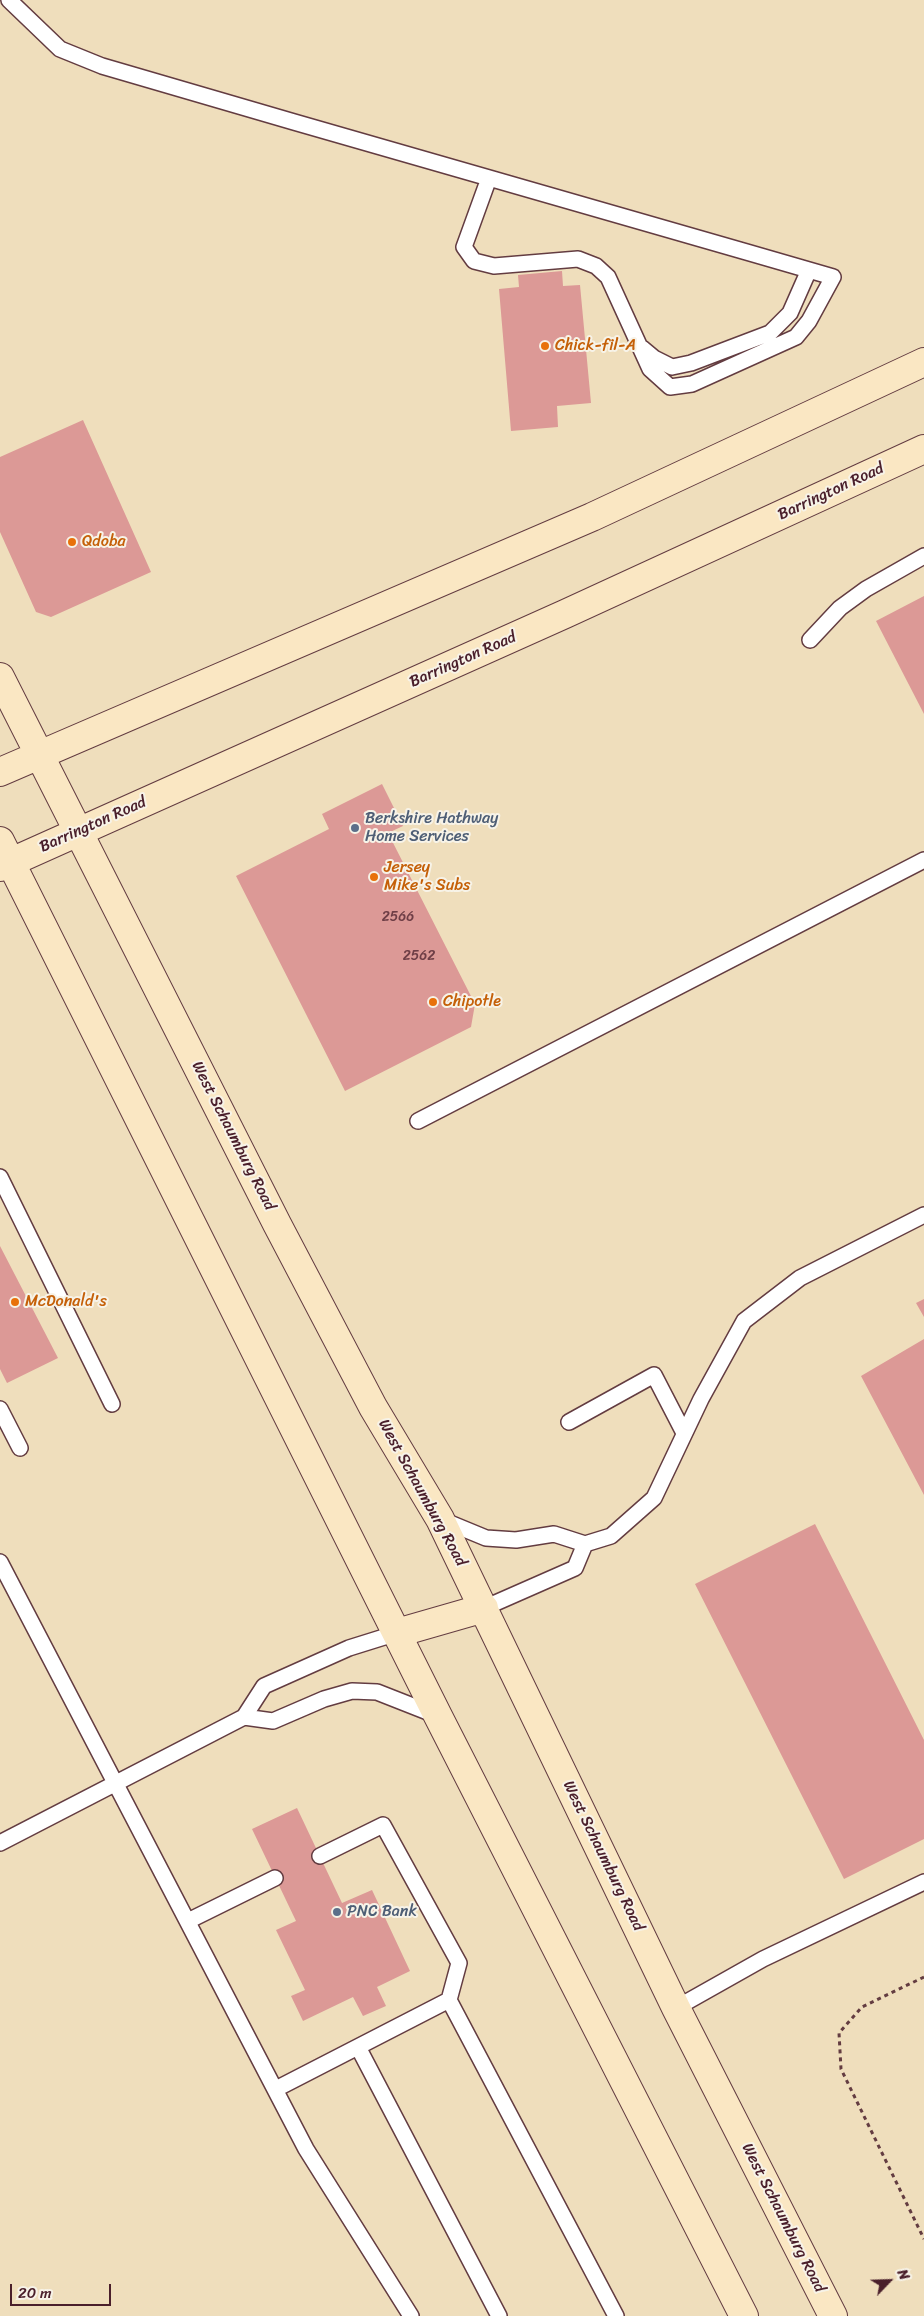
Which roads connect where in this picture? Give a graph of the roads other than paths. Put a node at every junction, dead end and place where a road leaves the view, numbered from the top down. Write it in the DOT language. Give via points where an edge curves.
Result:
graph roads {
  1 [pos="9,0"];
  2 [pos="489,178"];
  3 [pos="809,270"];
  4 [pos="640,346"];
  5 [pos="924,362"];
  6 [pos="924,450"];
  7 [pos="924,556"];
  8 [pos="810,640"];
  9 [pos="0,677"];
  10 [pos="41,755"];
  11 [pos="0,772"];
  12 [pos="78,832"];
  13 [pos="4,857"];
  14 [pos="924,860"];
  15 [pos="418,1121"];
  16 [pos="0,1177"];
  17 [pos="924,1215"];
  18 [pos="112,1404"];
  19 [pos="0,1408"];
  20 [pos="569,1422"];
  21 [pos="684,1433"];
  22 [pos="20,1448"];
  23 [pos="440,1519"];
  24 [pos="585,1544"];
  25 [pos="0,1562"];
  26 [pos="484,1608"];
  27 [pos="397,1632"];
  28 [pos="438,1716"];
  29 [pos="244,1717"];
  30 [pos="115,1783"];
  31 [pos="0,1843"];
  32 [pos="320,1856"];
  33 [pos="275,1878"];
  34 [pos="924,1882"];
  35 [pos="188,1921"];
  36 [pos="449,2000"];
  37 [pos="676,2008"];
  38 [pos="358,2047"];
  39 [pos="276,2089"];
  40 [pos="410,2316"];
  41 [pos="499,2316"];
  42 [pos="616,2316"];
  43 [pos="744,2316"];
  44 [pos="832,2316"];
  1 -- 2 [label="lane" via="60,49 102,66"];
  2 -- 3 [label="lane"];
  2 -- 4 [label="lane" via="464,247 474,261 494,266 578,259 596,266 608,277"];
  3 -- 4 [label="lane" via="790,313 770,333 672,367"];
  3 -- 4 [label="lane" via="833,277 809,321 796,337 692,384 670,387 650,368"];
  5 -- 10 [label="main road" via="592,517"];
  6 -- 12 [label="main road, Barrington Road"];
  7 -- 8 [label="lane" via="840,608"];
  9 -- 10 [label="main road, West Schaumburg Road"];
  10 -- 11 [label="main road"];
  10 -- 12 [label="main road, West Schaumburg Road"];
  12 -- 13 [label="main road, Barrington Road"];
  12 -- 23 [label="main road, West Schaumburg Road" via="373,1407"];
  13 -- 27 [label="main road"];
  14 -- 15 [label="lane"];
  16 -- 18 [label="lane"];
  17 -- 21 [label="lane" via="800,1278 744,1321"];
  19 -- 22 [label="lane"];
  20 -- 21 [label="lane" via="654,1375"];
  21 -- 24 [label="lane" via="654,1498 611,1536"];
  23 -- 24 [label="lane" via="486,1538 516,1540 554,1534"];
  23 -- 26 [label="main road, West Schaumburg Road"];
  24 -- 26 [label="lane" via="575,1568"];
  25 -- 30 [label="lane"];
  26 -- 27 [label="main road"];
  26 -- 37 [label="main road, West Schaumburg Road"];
  27 -- 28 [label="main road"];
  27 -- 29 [label="lane" via="349,1648 264,1686"];
  28 -- 29 [label="lane" via="377,1692 352,1690 273,1720"];
  28 -- 43 [label="main road"];
  29 -- 30 [label="lane"];
  30 -- 31 [label="lane"];
  30 -- 35 [label="lane"];
  32 -- 36 [label="lane" via="383,1825 459,1963"];
  33 -- 35 [label="lane"];
  34 -- 37 [label="lane" via="763,1959"];
  35 -- 39 [label="lane"];
  36 -- 38 [label="lane"];
  36 -- 42 [label="lane"];
  37 -- 44 [label="main road, West Schaumburg Road"];
  38 -- 39 [label="lane"];
  38 -- 41 [label="lane"];
  39 -- 40 [label="lane" via="306,2149"];
}
